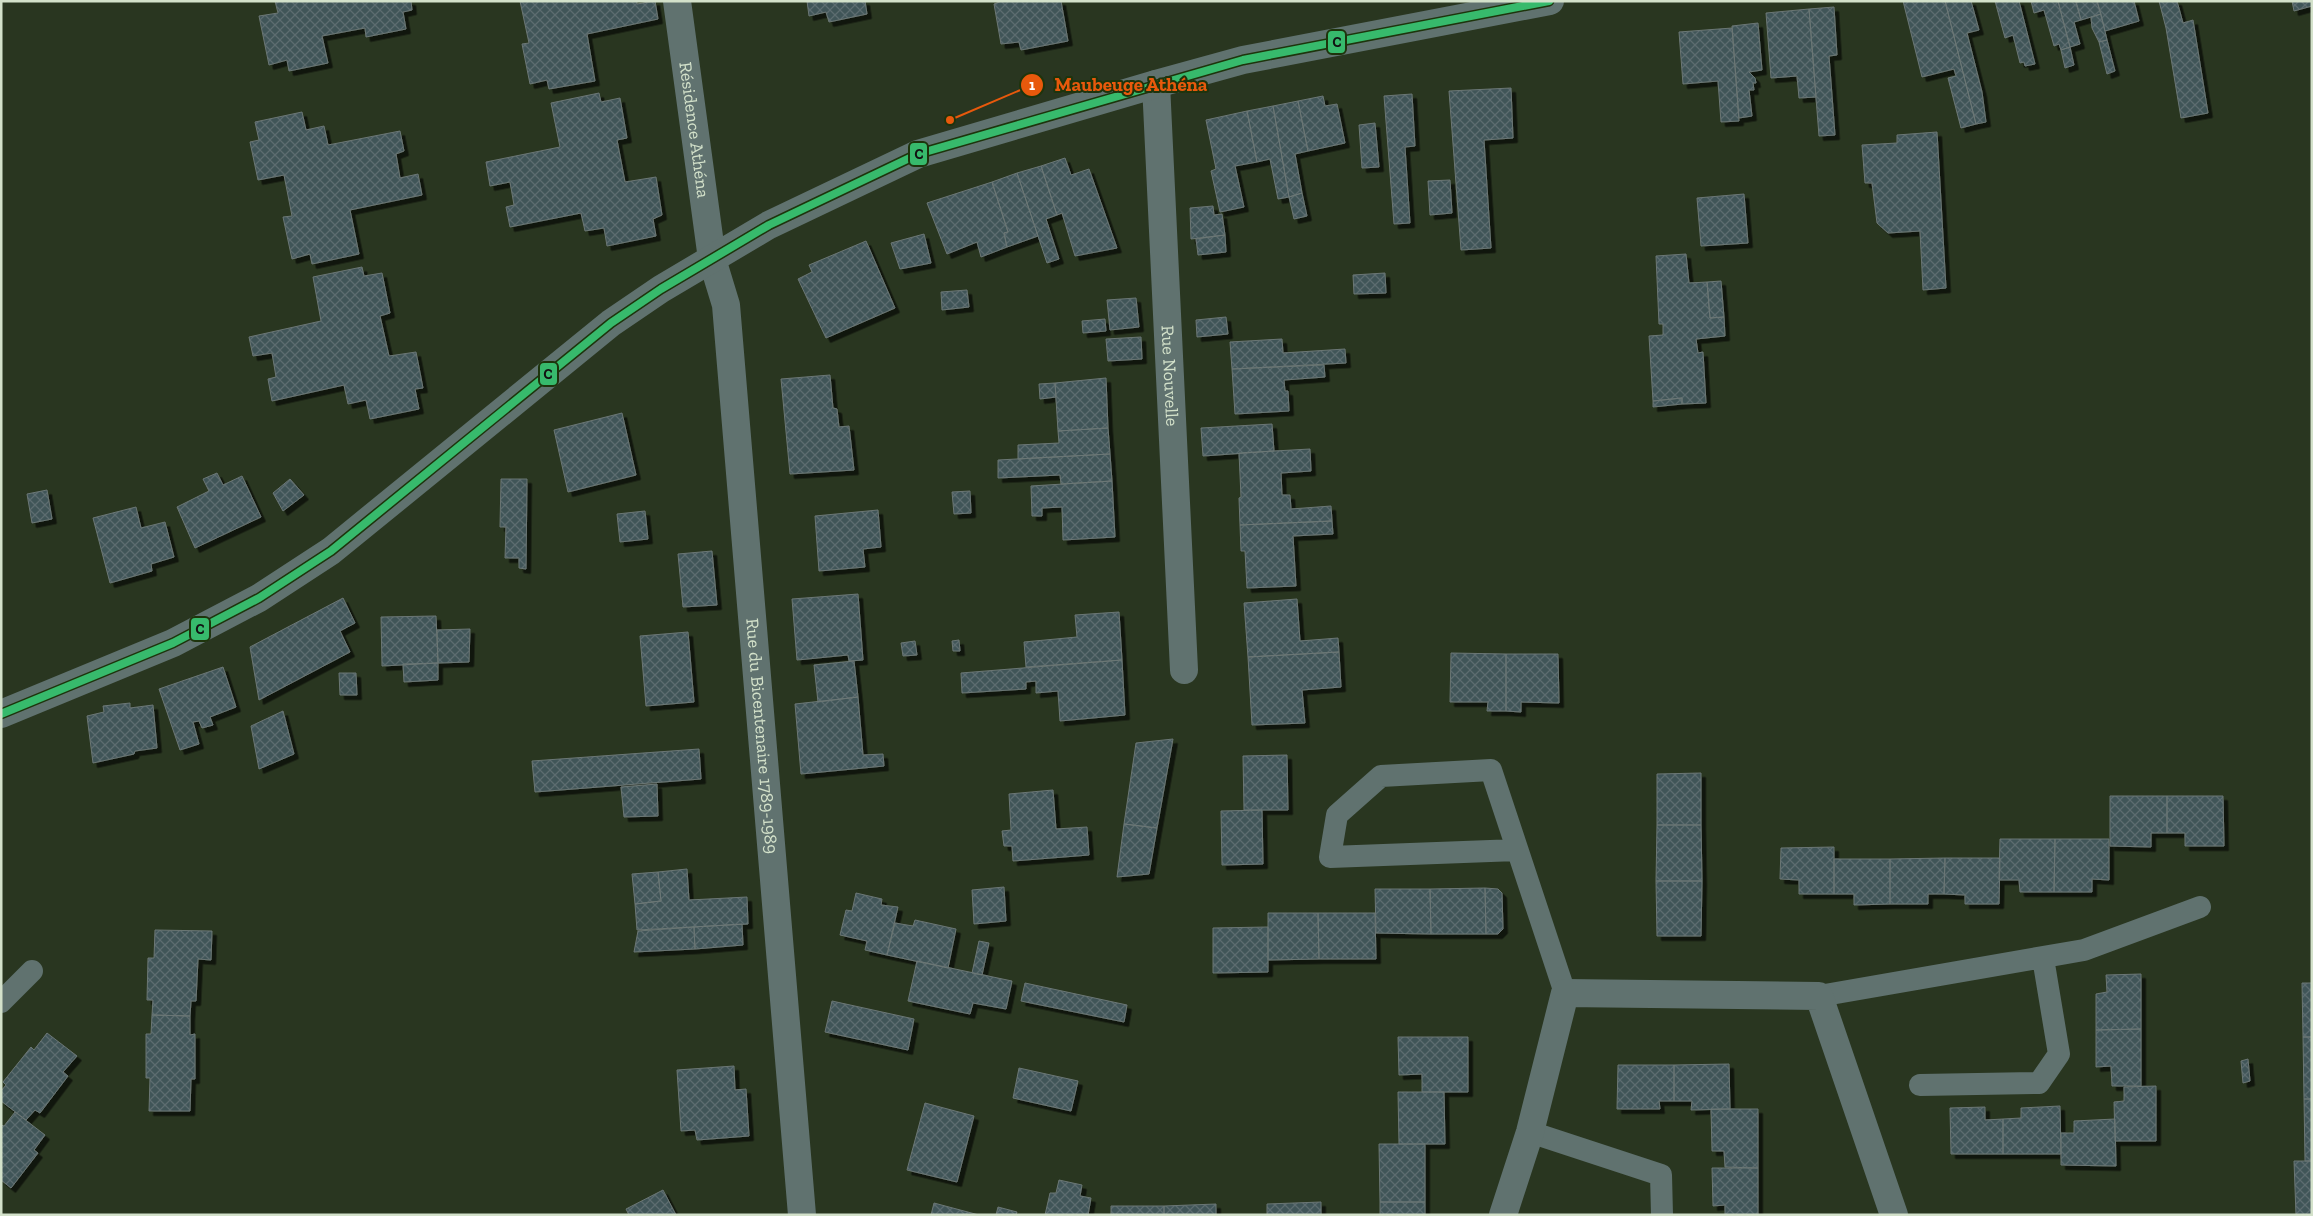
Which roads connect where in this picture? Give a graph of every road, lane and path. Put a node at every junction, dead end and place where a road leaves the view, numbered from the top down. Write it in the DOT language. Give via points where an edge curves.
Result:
graph roads {
  1 [pos="678,1"];
  2 [pos="1550,1"];
  3 [pos="1156,84"];
  4 [pos="712,259"];
  5 [pos="1184,670"];
  6 [pos="1,714"];
  7 [pos="1517,850"];
  8 [pos="2200,908"];
  9 [pos="2043,958"];
  10 [pos="32,971"];
  11 [pos="1565,993"];
  12 [pos="1819,996"];
  13 [pos="1,1002"];
  14 [pos="1920,1085"];
  15 [pos="1530,1132"];
  16 [pos="802,1215"];
  17 [pos="1503,1215"];
  18 [pos="1662,1215"];
  19 [pos="1894,1215"];
  1 -- 4 [label="street, Résidence Athéna"];
  2 -- 3 [label="street" via="1243,60"];
  3 -- 4 [label="street" via="918,154 769,226"];
  3 -- 5 [label="street, Rue Nouvelle"];
  4 -- 6 [label="street" via="611,323 331,551 259,598 173,643"];
  4 -- 16 [label="street, Rue du Bicentenaire 1789-1989" via="726,305"];
  7 -- 7 [label="lane" via="1491,770 1381,776 1337,816 1330,856"];
  7 -- 11 [label="lane"];
  8 -- 9 [label="lane" via="2084,950"];
  9 -- 12 [label="lane"];
  9 -- 14 [label="lane" via="2059,1054 2039,1083"];
  10 -- 13 [label="lane"];
  11 -- 12 [label="street"];
  11 -- 15 [label="street"];
  12 -- 19 [label="street"];
  15 -- 17 [label="street"];
  15 -- 18 [label="lane" via="1661,1175"];
}
